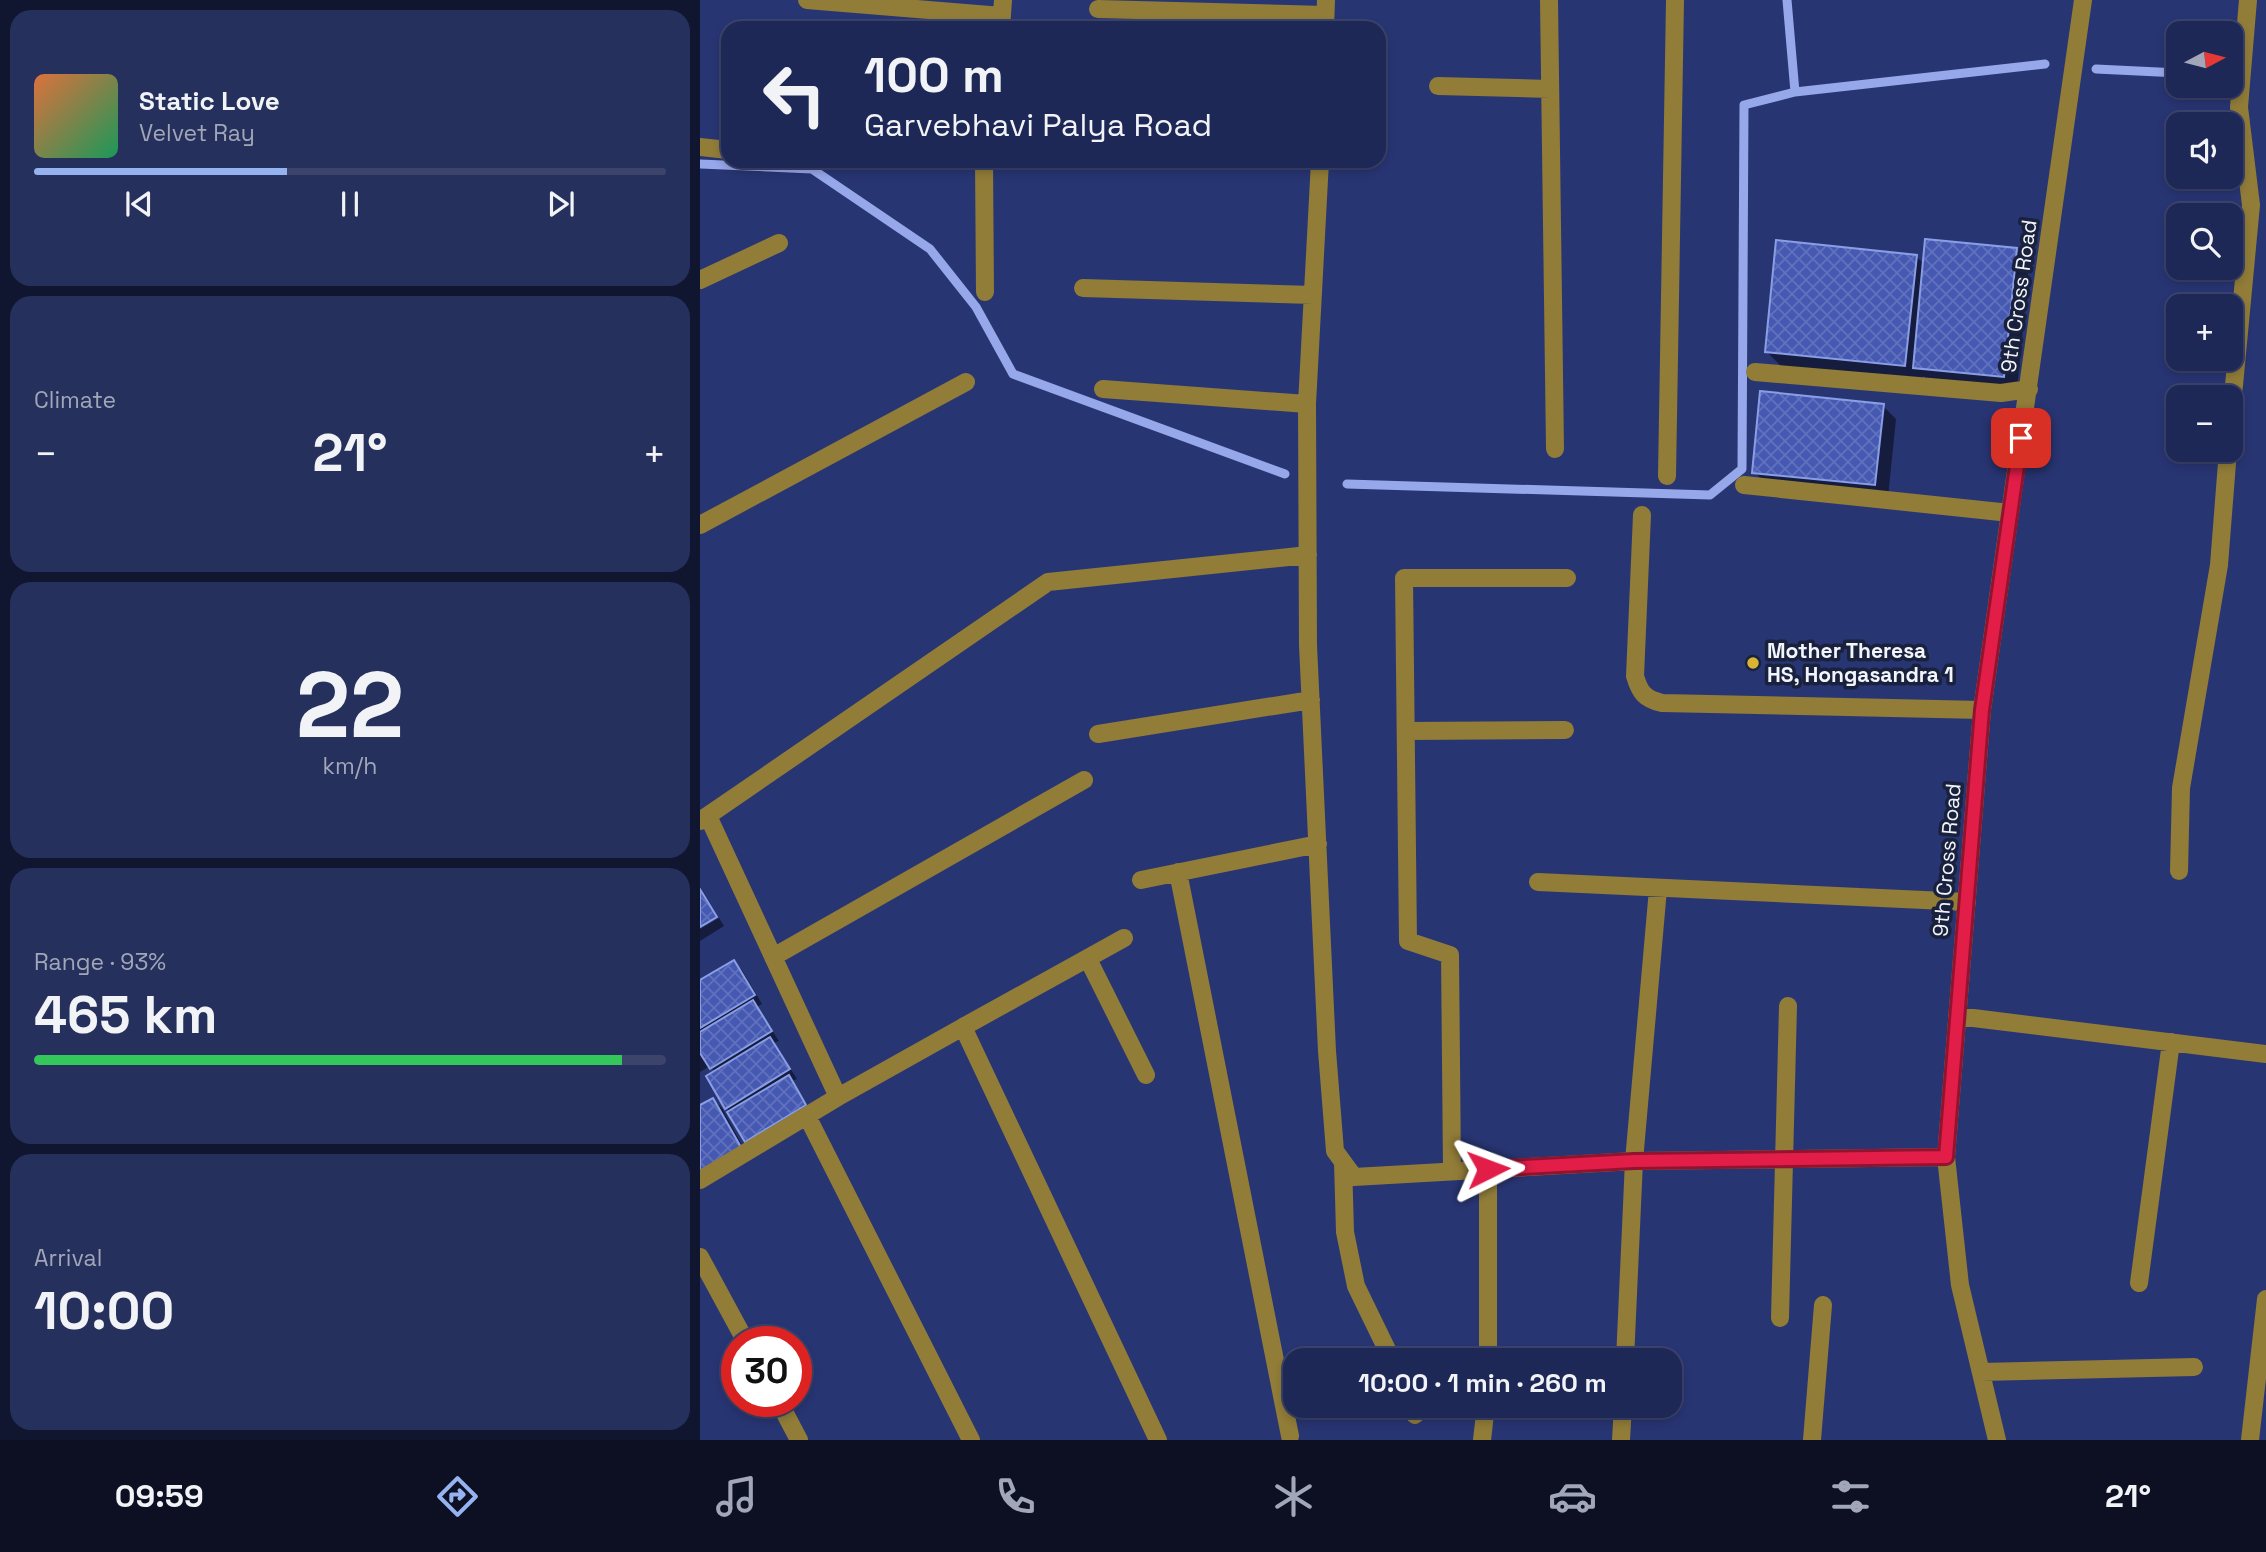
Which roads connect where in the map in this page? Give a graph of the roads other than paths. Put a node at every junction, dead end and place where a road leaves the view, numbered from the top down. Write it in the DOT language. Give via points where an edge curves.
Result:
graph roads {
  1 [pos="807,0"];
  2 [pos="1549,0"];
  3 [pos="1675,0"];
  4 [pos="2083,0"];
  5 [pos="2248,0"];
  6 [pos="1098,9"];
  7 [pos="1325,14"];
  8 [pos="1002,15"];
  9 [pos="1438,86"];
  10 [pos="1550,89"];
  11 [pos="700,147"];
  12 [pos="721,149"];
  13 [pos="984,168"];
  14 [pos="1320,168"];
  15 [pos="779,243"];
  16 [pos="700,280"];
  17 [pos="1083,288"];
  18 [pos="985,292"];
  19 [pos="1313,295"];
  20 [pos="1755,372"];
  21 [pos="966,382"];
  22 [pos="2234,385"];
  23 [pos="2029,389"];
  24 [pos="1103,390"];
  25 [pos="1307,404"];
  26 [pos="1555,449"];
  27 [pos="2227,462"];
  28 [pos="1667,476"];
  29 [pos="1744,485"];
  30 [pos="2010,513"];
  31 [pos="1642,515"];
  32 [pos="700,525"];
  33 [pos="1308,555"];
  34 [pos="1567,578"];
  35 [pos="1311,700"];
  36 [pos="1982,710"];
  37 [pos="1565,730"];
  38 [pos="1406,732"];
  39 [pos="1098,734"];
  40 [pos="1084,780"];
  41 [pos="704,818"];
  42 [pos="1318,844"];
  43 [pos="2179,871"];
  44 [pos="1178,872"];
  45 [pos="1141,880"];
  46 [pos="1538,882"];
  47 [pos="1658,889"];
  48 [pos="1967,902"];
  49 [pos="1124,939"];
  50 [pos="773,957"];
  51 [pos="1088,959"];
  52 [pos="1788,1006"];
  53 [pos="1957,1016"];
  54 [pos="963,1027"];
  55 [pos="2171,1042"];
  56 [pos="2266,1054"];
  57 [pos="1146,1075"];
  58 [pos="838,1097"];
  59 [pos="807,1116"];
  60 [pos="1946,1157"];
  61 [pos="1784,1159"];
  62 [pos="1634,1161"];
  63 [pos="1343,1162"];
  64 [pos="1488,1169"];
  65 [pos="1452,1171"];
  66 [pos="700,1180"];
  67 [pos="700,1257"];
  68 [pos="2139,1283"];
  69 [pos="2266,1299"];
  70 [pos="1823,1305"];
  71 [pos="1780,1318"];
  72 [pos="737,1326"];
  73 [pos="1386,1348"];
  74 [pos="1488,1348"];
  75 [pos="1626,1348"];
  76 [pos="2194,1367"];
  77 [pos="1981,1372"];
  78 [pos="787,1417"];
  79 [pos="1485,1418"];
  80 [pos="1622,1418"];
  81 [pos="1290,1436"];
  82 [pos="799,1440"];
  83 [pos="971,1440"];
  84 [pos="1158,1440"];
  85 [pos="1482,1440"];
  86 [pos="1621,1440"];
  87 [pos="1812,1440"];
  88 [pos="1997,1440"];
  89 [pos="2250,1440"];
  1 -- 8 [label="street"];
  2 -- 10 [label="street"];
  3 -- 28 [label="street"];
  4 -- 23 [label="street, 9th Cross Road"];
  5 -- 22 [label="street" via="2239,107 2251,205"];
  6 -- 7 [label="street"];
  9 -- 10 [label="street"];
  10 -- 26 [label="street"];
  11 -- 12 [label="street"];
  13 -- 18 [label="street"];
  14 -- 19 [label="street"];
  15 -- 16 [label="street"];
  17 -- 19 [label="street"];
  19 -- 25 [label="street"];
  20 -- 23 [label="street" via="2001,393"];
  21 -- 32 [label="street"];
  23 -- 30 [label="street, 9th Cross Road"];
  24 -- 25 [label="street"];
  25 -- 33 [label="street"];
  27 -- 43 [label="street" via="2218,565 2181,788"];
  29 -- 30 [label="street"];
  30 -- 36 [label="street, 9th Cross Road"];
  31 -- 36 [label="street" via="1635,677 1648,700 1662,704"];
  33 -- 35 [label="street"];
  33 -- 41 [label="street" via="1048,582"];
  34 -- 38 [label="street" via="1404,578"];
  35 -- 39 [label="street"];
  35 -- 42 [label="street"];
  36 -- 48 [label="street, 9th Cross Road"];
  37 -- 38 [label="street"];
  38 -- 65 [label="street" via="1408,941 1450,954"];
  40 -- 50 [label="street"];
  41 -- 50 [label="street"];
  42 -- 44 [label="street"];
  42 -- 63 [label="street" via="1327,1051 1335,1152"];
  44 -- 45 [label="street"];
  44 -- 81 [label="street"];
  46 -- 47 [label="street"];
  47 -- 48 [label="street"];
  47 -- 62 [label="street"];
  48 -- 53 [label="street, 9th Cross Road"];
  49 -- 51 [label="street"];
  50 -- 58 [label="street"];
  51 -- 54 [label="street"];
  51 -- 57 [label="street"];
  52 -- 61 [label="street"];
  53 -- 55 [label="street"];
  53 -- 60 [label="street, 9th Cross Road"];
  54 -- 58 [label="street"];
  54 -- 84 [label="street"];
  55 -- 56 [label="street"];
  55 -- 68 [label="street"];
  58 -- 59 [label="street"];
  59 -- 66 [label="street"];
  59 -- 83 [label="street"];
  60 -- 61 [label="street"];
  60 -- 77 [label="street, 9th Cross Road" via="1959,1285"];
  61 -- 62 [label="street"];
  61 -- 71 [label="street"];
  62 -- 64 [label="street"];
  62 -- 75 [label="street"];
  63 -- 65 [label="street" via="1354,1177"];
  63 -- 73 [label="street" via="1345,1232 1356,1286"];
  64 -- 65 [label="street"];
  64 -- 74 [label="street"];
  67 -- 72 [label="street"];
  69 -- 89 [label="street"];
  70 -- 87 [label="street"];
  76 -- 77 [label="street"];
  77 -- 88 [label="street, 9th Cross Road"];
  78 -- 82 [label="street"];
  79 -- 85 [label="street"];
  80 -- 86 [label="street"];
}
